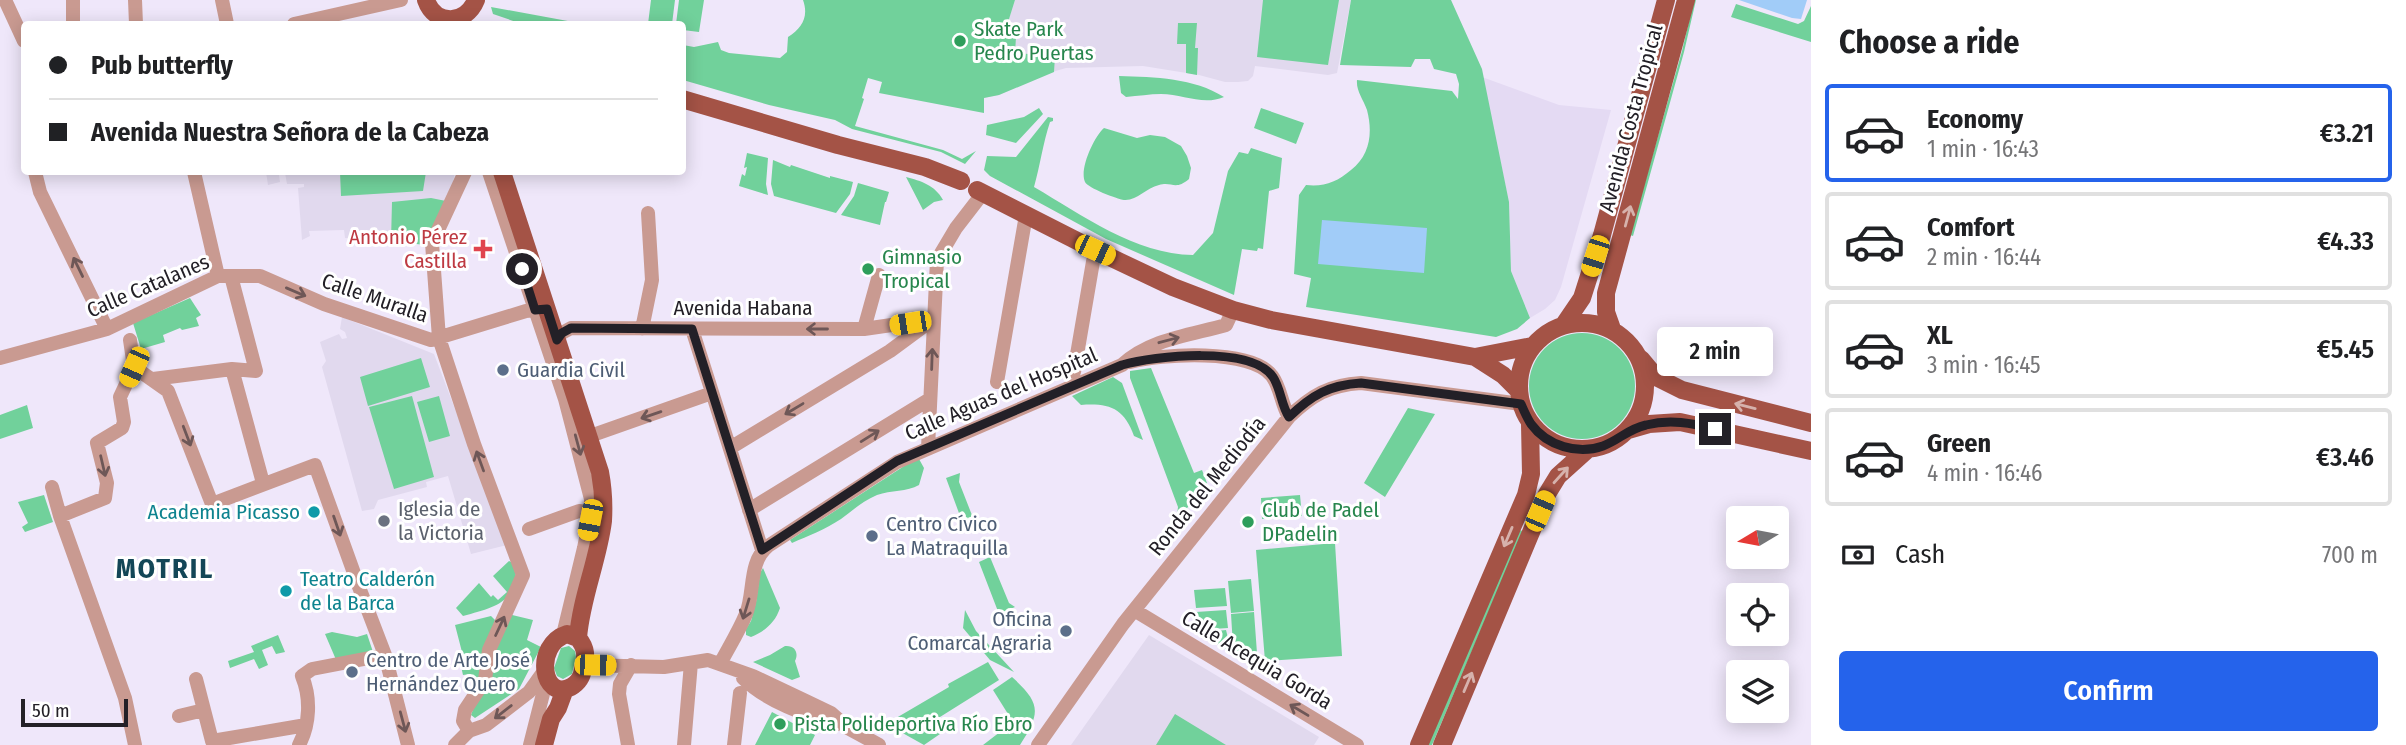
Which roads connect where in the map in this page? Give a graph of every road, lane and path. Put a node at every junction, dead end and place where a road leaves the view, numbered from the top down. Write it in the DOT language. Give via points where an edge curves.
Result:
graph roads {
  1 [pos="5,0"];
  2 [pos="73,0"];
  3 [pos="135,0"];
  4 [pos="222,0"];
  5 [pos="401,0"];
  6 [pos="1666,0"];
  7 [pos="1686,0"];
  8 [pos="382,2"];
  9 [pos="74,21"];
  10 [pos="136,21"];
  11 [pos="226,21"];
  12 [pos="306,21"];
  13 [pos="21,35"];
  14 [pos="686,100"];
  15 [pos="36,175"];
  16 [pos="195,175"];
  17 [pos="464,175"];
  18 [pos="490,175"];
  19 [pos="503,175"];
  20 [pos="974,188"];
  21 [pos="648,213"];
  22 [pos="1026,215"];
  23 [pos="1095,250"];
  24 [pos="879,275"];
  25 [pos="225,276"];
  26 [pos="541,309"];
  27 [pos="1233,310"];
  28 [pos="933,319"];
  29 [pos="121,322"];
  30 [pos="1565,323"];
  31 [pos="107,329"];
  32 [pos="642,329"];
  33 [pos="692,329"];
  34 [pos="864,329"];
  35 [pos="1612,329"];
  36 [pos="439,338"];
  37 [pos="130,340"];
  38 [pos="557,340"];
  39 [pos="1532,346"];
  40 [pos="1638,356"];
  41 [pos="1475,357"];
  42 [pos="0,358"];
  43 [pos="1122,365"];
  44 [pos="134,367"];
  45 [pos="232,369"];
  46 [pos="1074,372"];
  47 [pos="153,379"];
  48 [pos="997,382"];
  49 [pos="712,393"];
  50 [pos="1520,398"];
  51 [pos="930,399"];
  52 [pos="1289,417"];
  53 [pos="1811,423"];
  54 [pos="1531,424"];
  55 [pos="1628,430"];
  56 [pos="590,436"];
  57 [pos="928,448"];
  58 [pos="730,449"];
  59 [pos="1588,449"];
  60 [pos="1811,451"];
  61 [pos="263,483"];
  62 [pos="52,486"];
  63 [pos="749,510"];
  64 [pos="591,513"];
  65 [pos="60,516"];
  66 [pos="529,529"];
  67 [pos="762,550"];
  68 [pos="1135,610"];
  69 [pos="570,636"];
  70 [pos="385,655"];
  71 [pos="691,663"];
  72 [pos="720,664"];
  73 [pos="584,665"];
  74 [pos="631,665"];
  75 [pos="196,679"];
  76 [pos="551,680"];
  77 [pos="740,693"];
  78 [pos="204,710"];
  79 [pos="179,716"];
  80 [pos="306,725"];
  81 [pos="469,731"];
  82 [pos="135,745"];
  83 [pos="299,745"];
  84 [pos="408,745"];
  85 [pos="454,745"];
  86 [pos="530,745"];
  87 [pos="544,745"];
  88 [pos="628,745"];
  89 [pos="684,745"];
  90 [pos="734,745"];
  91 [pos="879,745"];
  92 [pos="1038,745"];
  93 [pos="1357,745"];
  94 [pos="1419,745"];
  95 [pos="1442,745"];
  1 -- 13 [label="street"];
  2 -- 9 [label="street"];
  3 -- 10 [label="street"];
  4 -- 11 [label="street"];
  5 -- 8 [label="street"];
  6 -- 30 [label="main road, Avenida Costa Tropical" via="1582,298"];
  35 -- 7 [label="main road, Avenida Costa Tropical, one-way" via="1606,293"];
  8 -- 12 [label="street"];
  14 -- 20 [label="main road" via="925,167"];
  31 -- 15 [label="street, one-way"];
  16 -- 25 [label="street"];
  17 -- 36 [label="street" via="432,243"];
  18 -- 26 [label="street"];
  19 -- 26 [label="main road"];
  20 -- 22 [label="main road"];
  20 -- 28 [label="street" via="937,260"];
  21 -- 32 [label="street" via="652,280"];
  22 -- 23 [label="main road"];
  22 -- 48 [label="street"];
  23 -- 27 [label="main road"];
  23 -- 46 [label="street"];
  24 -- 34 [label="street"];
  25 -- 29 [label="street, Calle Catalanes"];
  25 -- 36 [label="street, Calle Muralla, one-way" via="260,276 324,304 431,340"];
  25 -- 45 [label="street" via="256,371"];
  26 -- 36 [label="street, Calle Muralla"];
  26 -- 38 [label="main road"];
  26 -- 64 [label="street, one-way" via="588,480"];
  27 -- 41 [label="main road"];
  43 -- 27 [label="street, Calle Aguas del Hospital, one-way" via="1134,353 1157,344 1226,326"];
  28 -- 34 [label="street, Avenida Habana"];
  51 -- 28 [label="street, one-way"];
  28 -- 58 [label="street, one-way" via="890,351"];
  29 -- 31 [label="street, Calle Catalanes"];
  29 -- 37 [label="street"];
  30 -- 35 [label="main road"];
  30 -- 39 [label="main road"];
  31 -- 42 [label="street, Calle Catalanes"];
  32 -- 33 [label="street, Avenida Habana"];
  32 -- 38 [label="street, Avenida Habana" via="571,328"];
  34 -- 33 [label="street, Avenida Habana, one-way"];
  33 -- 49 [label="street"];
  35 -- 40 [label="main road"];
  81 -- 36 [label="street, one-way" via="463,721 465,710 485,680 489,650 523,575"];
  37 -- 44 [label="street"];
  37 -- 47 [label="street"];
  38 -- 56 [label="main road"];
  39 -- 41 [label="main road"];
  39 -- 50 [label="main road" via="1519,371"];
  53 -- 40 [label="main road, one-way" via="1682,390 1656,377"];
  40 -- 55 [label="main road" via="1645,395"];
  41 -- 50 [label="main road" via="1503,374"];
  43 -- 52 [label="street, Calle Aguas del Hospital" via="1140,359 1208,356 1259,365 1272,376"];
  43 -- 57 [label="street, Calle Aguas del Hospital"];
  44 -- 47 [label="street"];
  44 -- 65 [label="street, one-way" via="120,397 122,428 97,443 107,483 105,498"];
  45 -- 47 [label="street"];
  45 -- 61 [label="street"];
  47 -- 61 [label="street, one-way" via="167,391 212,504"];
  49 -- 56 [label="street, one-way"];
  49 -- 58 [label="street"];
  50 -- 52 [label="street, Ronda del Mediodía" via="1343,384 1307,399"];
  50 -- 54 [label="main road"];
  51 -- 57 [label="street"];
  63 -- 51 [label="street, one-way"];
  52 -- 68 [label="street, Ronda del Mediodía"];
  54 -- 59 [label="main road" via="1546,439 1566,448"];
  54 -- 94 [label="main road, one-way" via="1531,474 1526,495"];
  55 -- 59 [label="main road" via="1604,446"];
  55 -- 60 [label="main road" via="1680,422"];
  56 -- 69 [label="main road" via="604,498 598,545"];
  57 -- 67 [label="street, Calle Aguas del Hospital" via="897,461"];
  58 -- 63 [label="street"];
  95 -- 59 [label="main road, one-way" via="1548,494 1558,475"];
  61 -- 70 [label="street, one-way" via="315,465"];
  62 -- 65 [label="street"];
  63 -- 67 [label="street"];
  64 -- 66 [label="street" via="579,511"];
  64 -- 69 [label="street"];
  65 -- 82 [label="street" via="125,698"];
  67 -- 72 [label="street, one-way" via="747,612"];
  68 -- 92 [label="street, Ronda del Mediodía"];
  93 -- 68 [label="street, Calle Acequia Gorda, one-way"];
  69 -- 73 [label="main road" via="586,654"];
  69 -- 76 [label="main road" via="553,641 548,651"];
  70 -- 80 [label="street" via="312,669 302,676 309,692"];
  70 -- 84 [label="street, one-way"];
  71 -- 72 [label="street" via="708,660"];
  71 -- 74 [label="street"];
  71 -- 89 [label="street"];
  72 -- 91 [label="street" via="774,700"];
  73 -- 74 [label="street"];
  73 -- 76 [label="main road" via="573,686"];
  74 -- 88 [label="street" via="619,694"];
  75 -- 78 [label="street"];
  76 -- 81 [label="street, one-way" via="486,726"];
  76 -- 86 [label="street"];
  76 -- 87 [label="main road" via="558,708"];
  77 -- 90 [label="street"];
  78 -- 79 [label="street"];
  78 -- 80 [label="street" via="212,741"];
  80 -- 83 [label="street"];
  81 -- 85 [label="street"];
}
